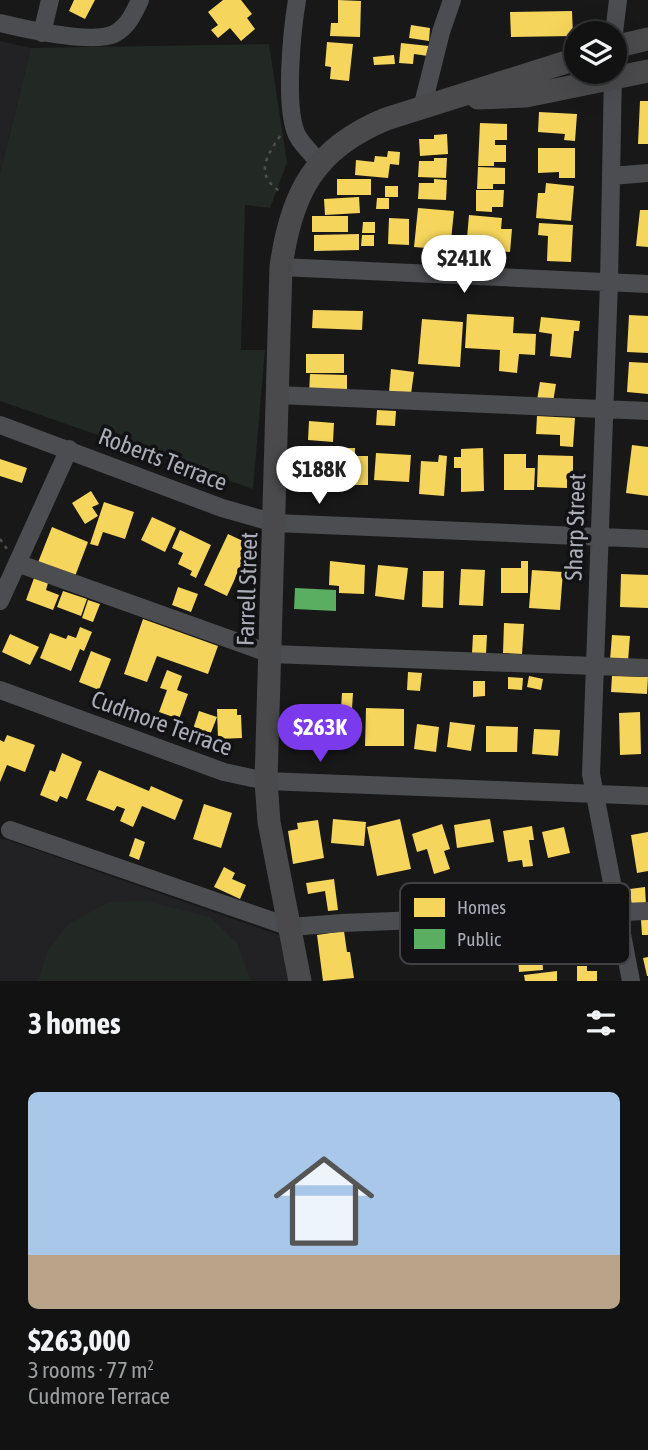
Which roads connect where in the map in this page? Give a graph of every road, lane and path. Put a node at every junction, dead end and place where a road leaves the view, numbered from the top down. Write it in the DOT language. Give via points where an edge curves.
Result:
graph roads {
  1 [pos="50,0"];
  2 [pos="140,0"];
  3 [pos="297,0"];
  4 [pos="452,0"];
  5 [pos="618,0"];
  6 [pos="615,21"];
  7 [pos="0,23"];
  8 [pos="42,33"];
  9 [pos="648,39"];
  10 [pos="627,44"];
  11 [pos="564,63"];
  12 [pos="648,71"];
  13 [pos="627,73"];
  14 [pos="576,84"];
  15 [pos="613,84"];
  16 [pos="451,99"];
  17 [pos="422,108"];
  18 [pos="291,120"];
  19 [pos="321,164"];
  20 [pos="648,173"];
  21 [pos="611,176"];
  22 [pos="296,201"];
  23 [pos="281,267"];
  24 [pos="609,283"];
  25 [pos="648,284"];
  26 [pos="277,395"];
  27 [pos="604,410"];
  28 [pos="648,411"];
  29 [pos="0,425"];
  30 [pos="69,449"];
  31 [pos="275,523"];
  32 [pos="600,538"];
  33 [pos="648,539"];
  34 [pos="17,563"];
  35 [pos="0,601"];
  36 [pos="271,654"];
  37 [pos="595,667"];
  38 [pos="648,668"];
  39 [pos="0,690"];
  40 [pos="266,781"];
  41 [pos="595,793"];
  42 [pos="648,796"];
  43 [pos="10,830"];
  44 [pos="612,883"];
  45 [pos="648,911"];
  46 [pos="630,912"];
  47 [pos="400,921"];
  48 [pos="290,927"];
  49 [pos="300,981"];
  1 -- 8 [label="street"];
  2 -- 8 [label="street" via="131,19 104,37"];
  3 -- 18 [label="street"];
  4 -- 17 [label="street"];
  5 -- 6 [label="street"];
  7 -- 8 [label="street"];
  9 -- 10 [label="main road"];
  11 -- 16 [label="main road"];
  12 -- 13 [label="main road"];
  14 -- 16 [label="main road" via="526,96"];
  15 -- 21 [label="street, Sharp Street"];
  16 -- 17 [label="main road, Farrell Street"];
  17 -- 19 [label="main road, Farrell Street" via="359,130"];
  18 -- 19 [label="street" via="298,138"];
  18 -- 22 [label="path" via="264,169 268,182"];
  19 -- 22 [label="main road, Farrell Street"];
  20 -- 21 [label="street"];
  21 -- 24 [label="street, Sharp Street"];
  22 -- 23 [label="main road, Farrell Street"];
  23 -- 24 [label="street"];
  23 -- 26 [label="main road, Farrell Street"];
  24 -- 25 [label="street"];
  24 -- 27 [label="street, Sharp Street"];
  26 -- 27 [label="street"];
  26 -- 31 [label="main road, Farrell Street"];
  27 -- 28 [label="street"];
  27 -- 32 [label="street, Sharp Street"];
  29 -- 30 [label="street, Roberts Terrace"];
  30 -- 31 [label="street, Roberts Terrace" via="222,508"];
  30 -- 34 [label="street"];
  31 -- 32 [label="street, Roberts Terrace"];
  31 -- 36 [label="main road, Farrell Street"];
  32 -- 33 [label="street, Roberts Terrace"];
  32 -- 37 [label="street, Sharp Street"];
  34 -- 35 [label="street"];
  34 -- 36 [label="street"];
  36 -- 37 [label="street"];
  36 -- 40 [label="main road, Farrell Street"];
  37 -- 38 [label="street"];
  37 -- 41 [label="street, Sharp Street" via="591,774"];
  39 -- 40 [label="street, Cudmore Terrace" via="224,772"];
  40 -- 41 [label="street, Cudmore Terrace"];
  40 -- 48 [label="main road, Farrell Street"];
  41 -- 42 [label="street, Cudmore Terrace"];
  41 -- 44 [label="street, Sharp Street"];
  43 -- 48 [label="street"];
  45 -- 46 [label="street"];
  47 -- 48 [label="street"];
  48 -- 49 [label="main road, Farrell Street"];
}
